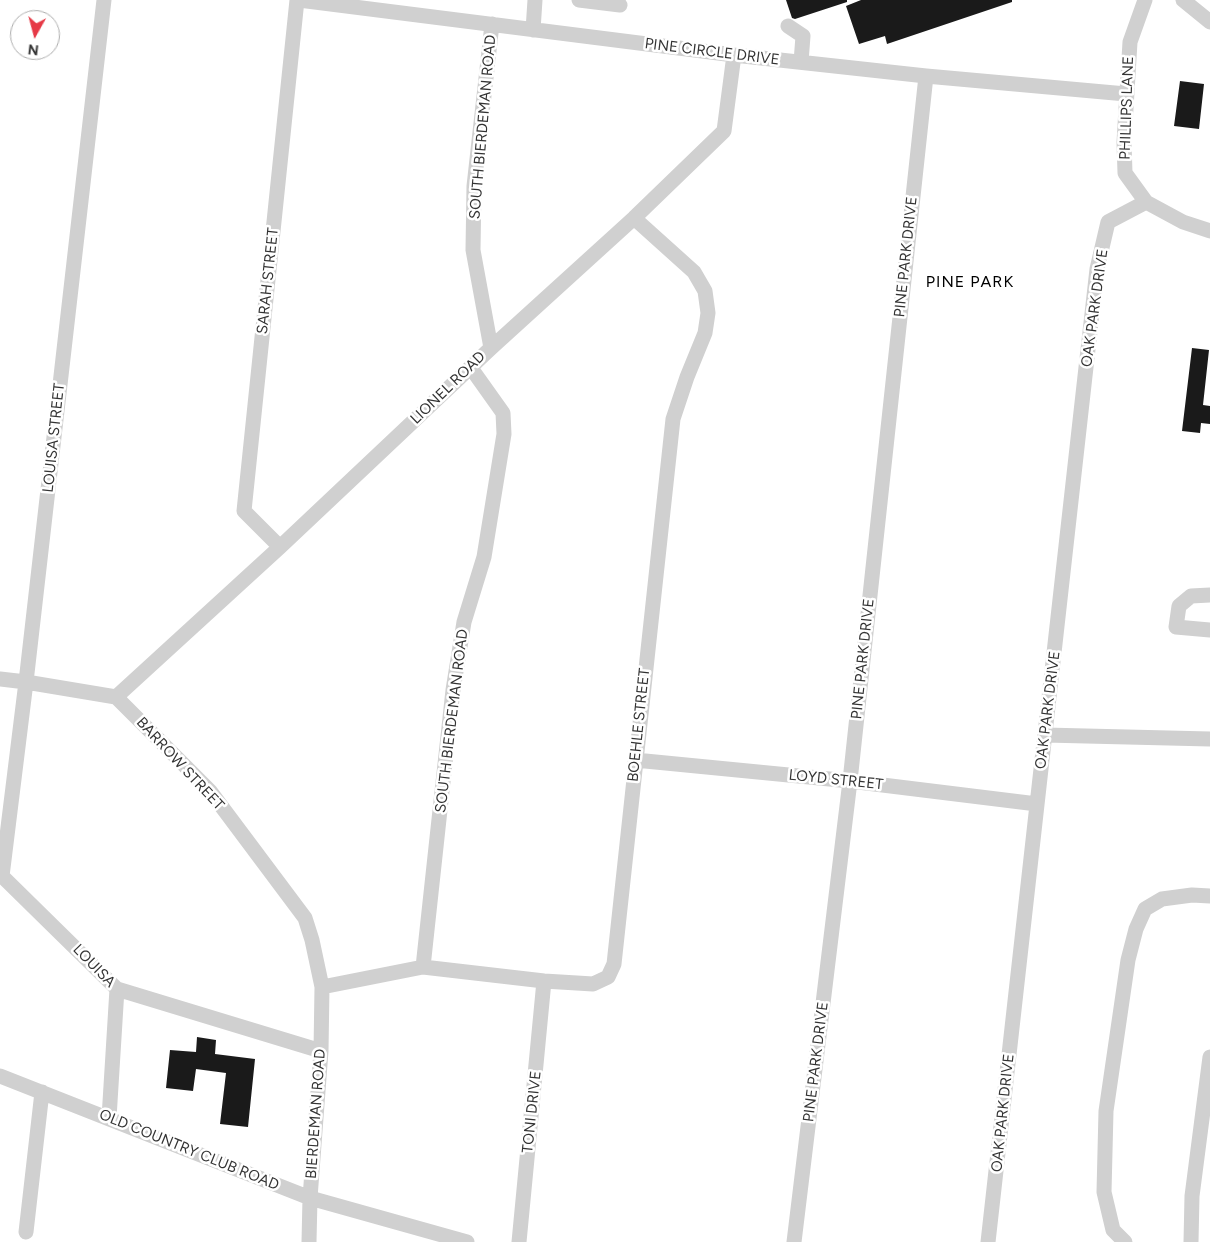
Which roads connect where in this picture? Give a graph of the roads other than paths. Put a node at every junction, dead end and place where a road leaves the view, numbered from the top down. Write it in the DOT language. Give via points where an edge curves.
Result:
graph roads {
  1 [pos="104,0"];
  2 [pos="298,0"];
  3 [pos="535,0"];
  4 [pos="578,0"];
  5 [pos="1145,0"];
  6 [pos="1183,0"];
  7 [pos="620,4"];
  8 [pos="1210,22"];
  9 [pos="492,24"];
  10 [pos="788,26"];
  11 [pos="532,30"];
  12 [pos="734,55"];
  13 [pos="801,62"];
  14 [pos="926,76"];
  15 [pos="1126,94"];
  16 [pos="1146,202"];
  17 [pos="634,218"];
  18 [pos="1210,231"];
  19 [pos="491,348"];
  20 [pos="471,368"];
  21 [pos="280,546"];
  22 [pos="1210,595"];
  23 [pos="1210,630"];
  24 [pos="0,679"];
  25 [pos="26,682"];
  26 [pos="116,697"];
  27 [pos="1045,734"];
  28 [pos="1210,739"];
  29 [pos="635,760"];
  30 [pos="850,781"];
  31 [pos="1037,804"];
  32 [pos="1,876"];
  33 [pos="1210,896"];
  34 [pos="423,968"];
  35 [pos="544,981"];
  36 [pos="322,986"];
  37 [pos="118,989"];
  38 [pos="321,1051"];
  39 [pos="1210,1057"];
  40 [pos="0,1076"];
  41 [pos="42,1092"];
  42 [pos="109,1118"];
  43 [pos="310,1198"];
  44 [pos="26,1232"];
  45 [pos="309,1242"];
  46 [pos="467,1242"];
  47 [pos="519,1242"];
  48 [pos="794,1242"];
  49 [pos="988,1242"];
  50 [pos="1126,1242"];
  51 [pos="1192,1242"];
  1 -- 25 [label="street, LOUISA STREET"];
  2 -- 9 [label="street, PINE CIRCLE DRIVE"];
  2 -- 21 [label="street, SARAH STREET" via="244,511"];
  3 -- 11 [label="street"];
  4 -- 7 [label="street"];
  5 -- 15 [label="street, PHILLIPS LANE" via="1130,42"];
  6 -- 8 [label="street"];
  9 -- 11 [label="street, PINE CIRCLE DRIVE"];
  9 -- 19 [label="street, SOUTH BIERDEMAN ROAD" via="474,186 473,250"];
  10 -- 13 [label="street" via="803,36"];
  11 -- 12 [label="street, PINE CIRCLE DRIVE"];
  12 -- 13 [label="street, PINE CIRCLE DRIVE"];
  12 -- 17 [label="street, LIONEL ROAD" via="724,131"];
  13 -- 14 [label="street, PINE CIRCLE DRIVE"];
  14 -- 15 [label="street, PINE CIRCLE DRIVE"];
  14 -- 30 [label="street, PINE PARK DRIVE"];
  15 -- 16 [label="street, PHILLIPS LANE" via="1125,173"];
  16 -- 18 [label="street, PHILLIPS LANE" via="1183,222"];
  16 -- 27 [label="street, OAK PARK DRIVE" via="1108,222 1097,269"];
  17 -- 19 [label="street, LIONEL ROAD"];
  17 -- 29 [label="street, BOEHLE STREET" via="694,272 705,291 708,313 705,333 673,419"];
  19 -- 20 [label="street, LIONEL ROAD"];
  20 -- 21 [label="street, LIONEL ROAD"];
  20 -- 34 [label="street, SOUTH BIERDEMAN ROAD" via="503,413 504,434 484,557 464,622 453,690"];
  21 -- 26 [label="street, LIONEL ROAD"];
  22 -- 23 [label="street" via="1191,596 1179,606 1176,627"];
  24 -- 25 [label="street"];
  25 -- 26 [label="street"];
  25 -- 32 [label="street, LOUISA STREET"];
  26 -- 36 [label="street, BARROW STREET" via="210,791 305,918"];
  27 -- 28 [label="street"];
  27 -- 31 [label="street, OAK PARK DRIVE"];
  29 -- 30 [label="street, LOYD STREET"];
  29 -- 35 [label="street, BOEHLE STREET" via="614,964 608,977 593,984"];
  30 -- 31 [label="street, LOYD STREET"];
  30 -- 48 [label="street, PINE PARK DRIVE"];
  31 -- 49 [label="street, OAK PARK DRIVE"];
  32 -- 37 [label="street, LOUISA"];
  33 -- 50 [label="street" via="1162,899 1145,909 1128,960 1106,1111 1104,1192 1113,1230"];
  34 -- 35 [label="street, BOEHLE STREET"];
  34 -- 36 [label="street, BOEHLE STREET"];
  35 -- 47 [label="street, TONI DRIVE"];
  36 -- 38 [label="street, BIERDEMAN ROAD"];
  37 -- 38 [label="street"];
  37 -- 42 [label="street, LOUISA"];
  38 -- 43 [label="street, BIERDEMAN ROAD"];
  39 -- 51 [label="street" via="1192,1196"];
  40 -- 41 [label="street, OLD COUNTRY CLUB ROAD"];
  41 -- 42 [label="street, OLD COUNTRY CLUB ROAD"];
  41 -- 44 [label="street"];
  42 -- 43 [label="street, OLD COUNTRY CLUB ROAD"];
  43 -- 45 [label="street, BIERDEMAN ROAD"];
  43 -- 46 [label="street, OLD COUNTRY CLUB ROAD"];
}
